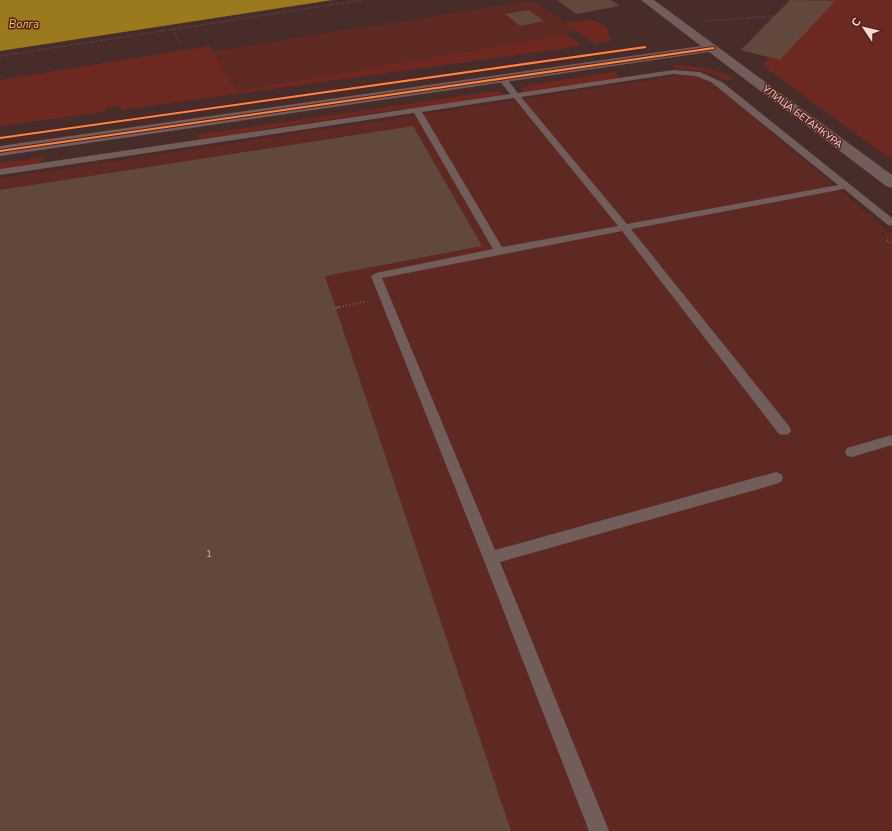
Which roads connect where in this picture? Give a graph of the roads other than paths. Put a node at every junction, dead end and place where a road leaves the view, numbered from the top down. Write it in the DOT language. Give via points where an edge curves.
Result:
graph roads {
  1 [pos="646,0"];
  2 [pos="713,48"];
  3 [pos="503,80"];
  4 [pos="516,96"];
  5 [pos="417,111"];
  6 [pos="0,151"];
  7 [pos="0,172"];
  8 [pos="892,183"];
  9 [pos="846,186"];
  10 [pos="892,223"];
  11 [pos="624,227"];
  12 [pos="499,251"];
  13 [pos="784,430"];
  14 [pos="892,440"];
  15 [pos="852,452"];
  16 [pos="776,478"];
  17 [pos="491,558"];
  18 [pos="599,831"];
  1 -- 2 [label="street, УЛИЦА БЕТАНКУРА"];
  2 -- 3 [label="street"];
  2 -- 8 [label="street, УЛИЦА БЕТАНКУРА"];
  3 -- 4 [label="lane"];
  3 -- 6 [label="street"];
  4 -- 5 [label="lane"];
  4 -- 9 [label="lane" via="673,72 701,73 719,84"];
  4 -- 11 [label="lane"];
  5 -- 7 [label="lane"];
  5 -- 12 [label="lane"];
  9 -- 10 [label="lane"];
  9 -- 11 [label="lane"];
  11 -- 12 [label="lane"];
  11 -- 13 [label="lane"];
  12 -- 17 [label="lane" via="376,276"];
  14 -- 15 [label="lane"];
  16 -- 17 [label="lane"];
  17 -- 18 [label="lane"];
}
